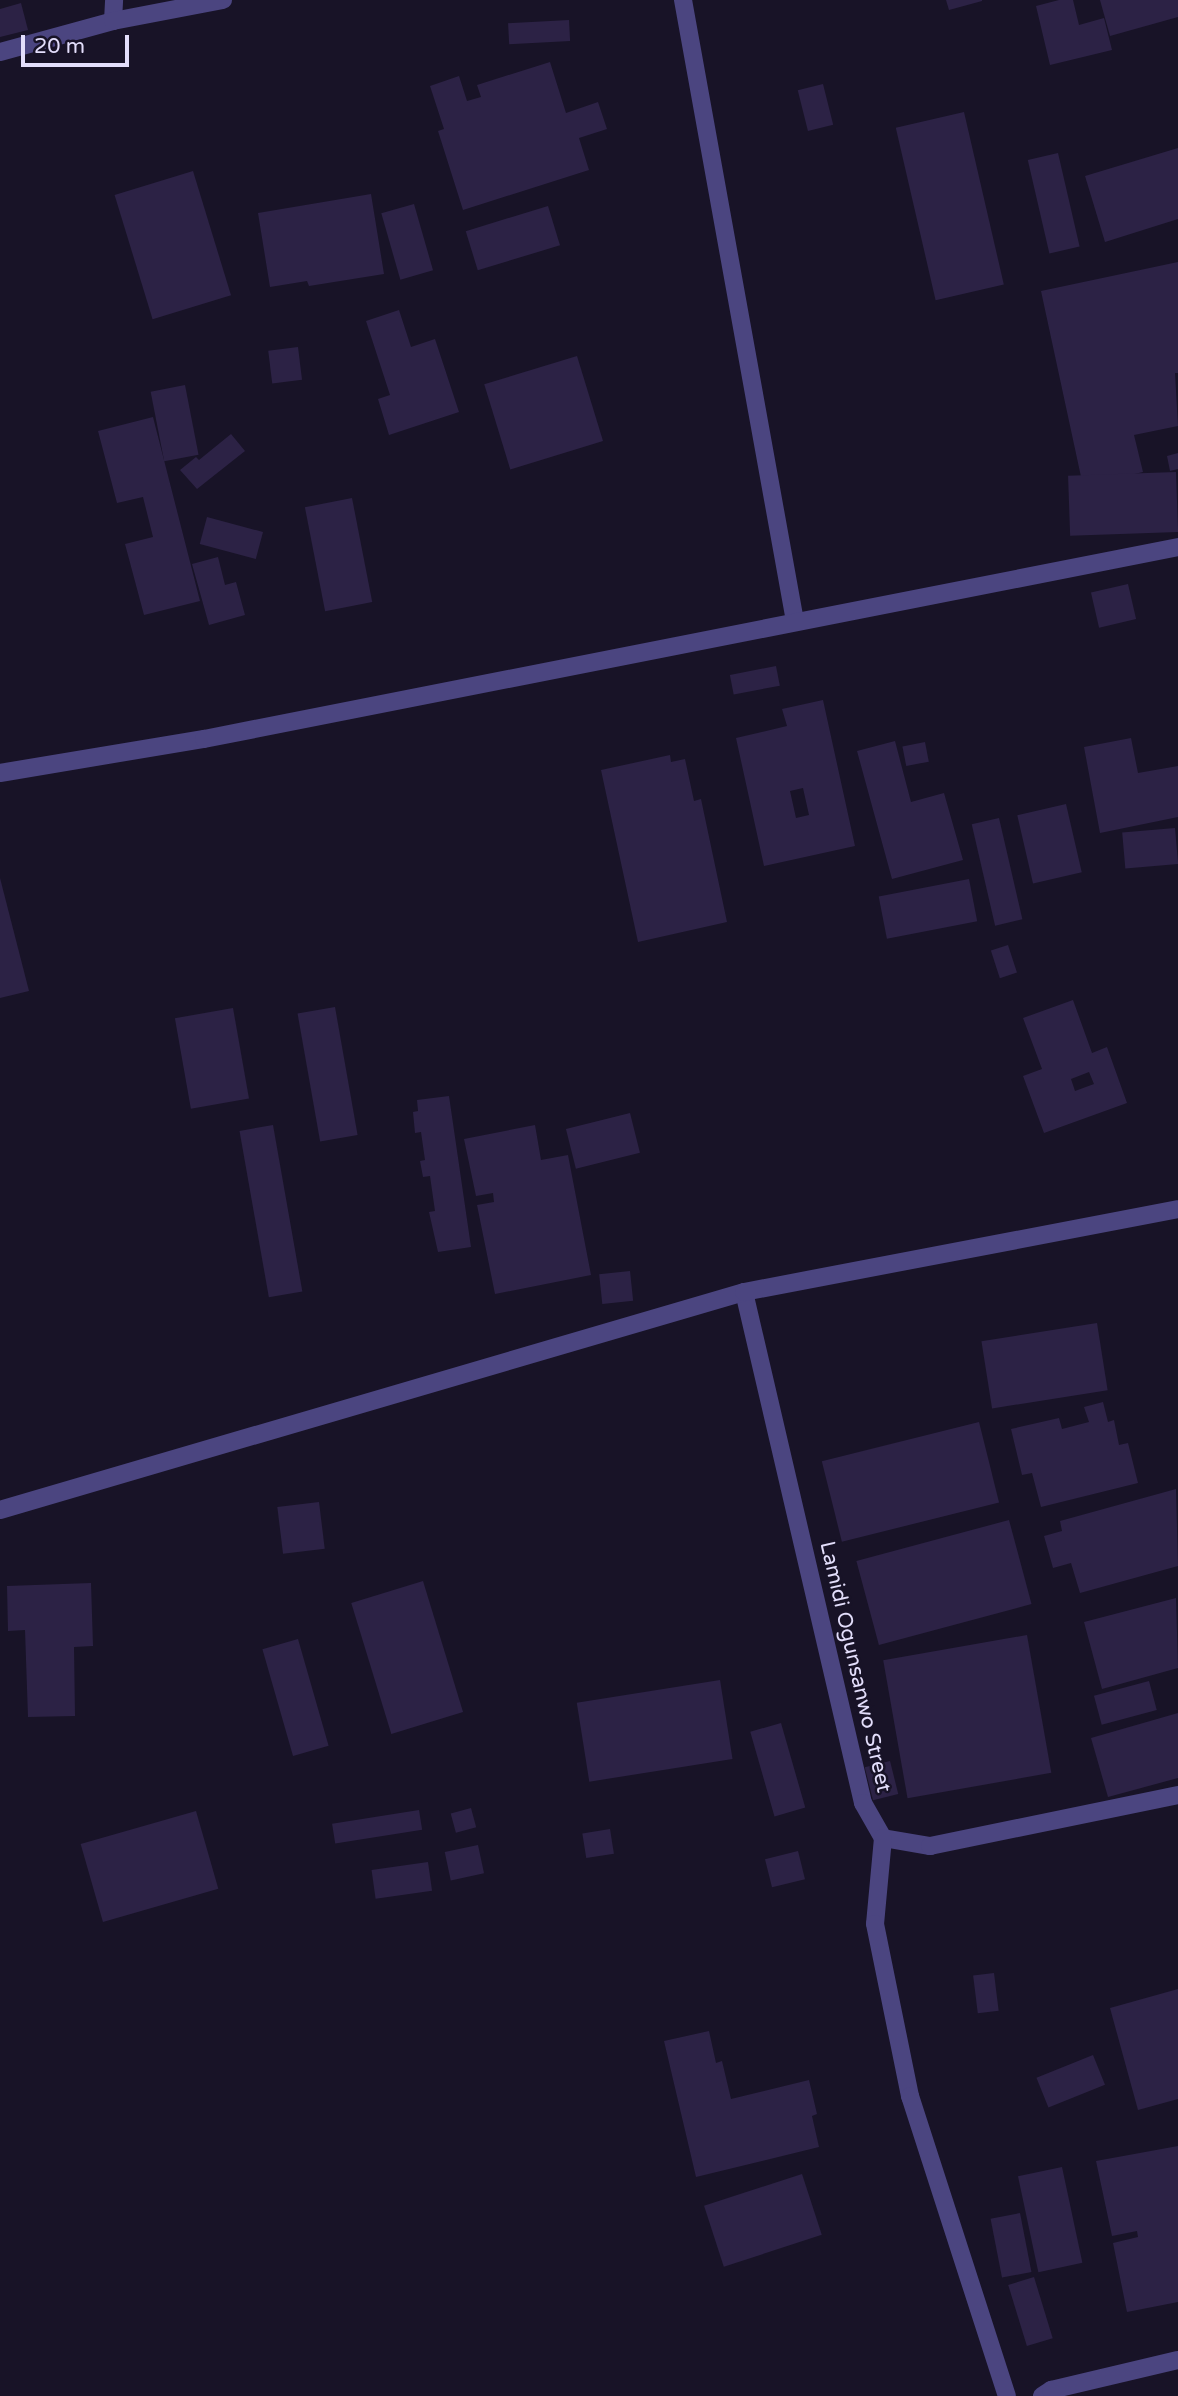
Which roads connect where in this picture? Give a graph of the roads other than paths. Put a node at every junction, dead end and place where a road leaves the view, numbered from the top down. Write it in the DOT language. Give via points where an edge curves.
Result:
graph roads {
  1 [pos="114,0"];
  2 [pos="223,0"];
  3 [pos="683,0"];
  4 [pos="113,21"];
  5 [pos="0,52"];
  6 [pos="1178,547"];
  7 [pos="795,621"];
  8 [pos="0,773"];
  9 [pos="1178,1209"];
  10 [pos="744,1292"];
  11 [pos="0,1510"];
  12 [pos="1178,1795"];
  13 [pos="883,1838"];
  14 [pos="1178,2360"];
  15 [pos="1007,2396"];
  16 [pos="1042,2396"];
  1 -- 4 [label="street"];
  2 -- 4 [label="street"];
  3 -- 7 [label="street"];
  4 -- 5 [label="street"];
  6 -- 7 [label="street"];
  7 -- 8 [label="street" via="204,740"];
  9 -- 10 [label="street"];
  10 -- 11 [label="street"];
  10 -- 13 [label="street, Lamidi Ogunsanwo Street" via="863,1803"];
  12 -- 13 [label="street" via="930,1846"];
  13 -- 15 [label="street" via="875,1924 910,2096"];
  14 -- 16 [label="street"];
}
